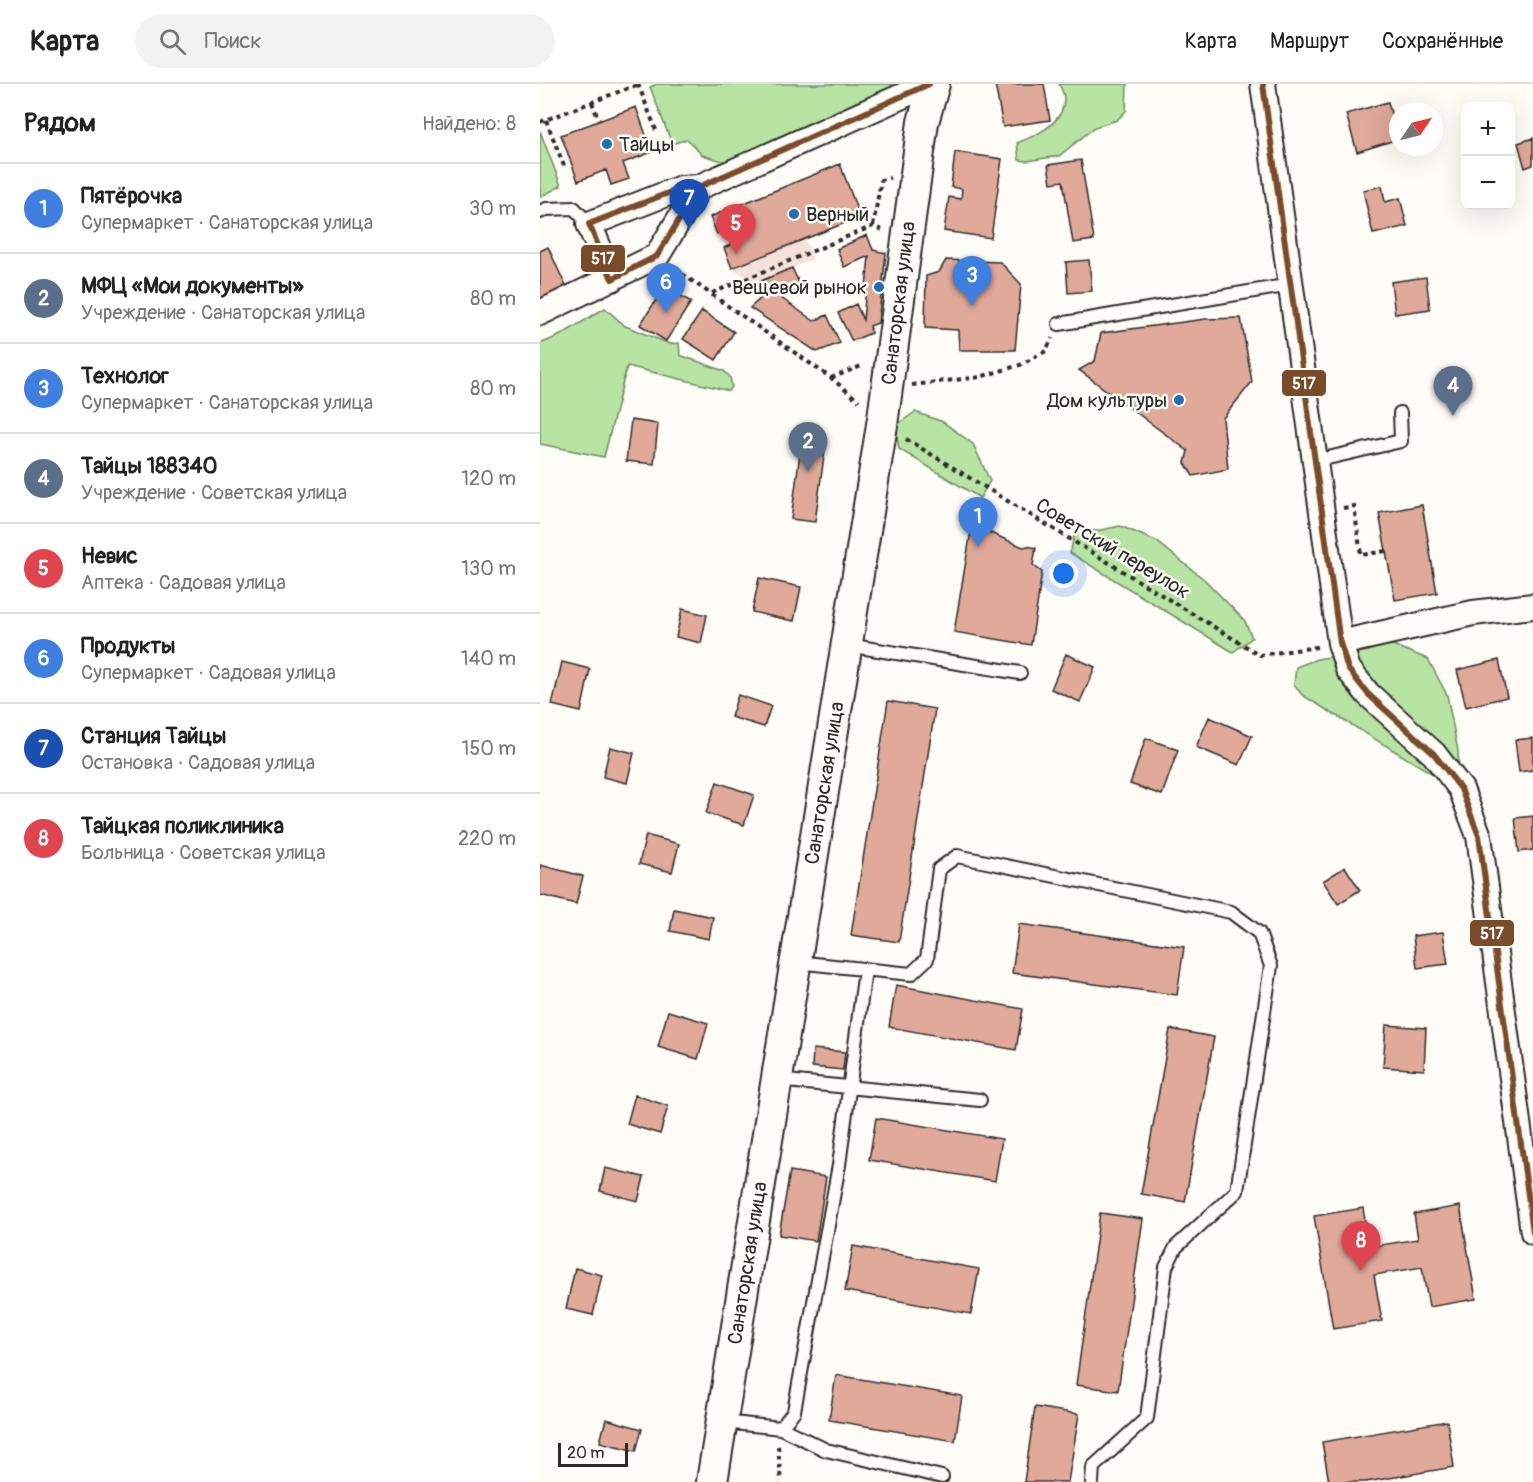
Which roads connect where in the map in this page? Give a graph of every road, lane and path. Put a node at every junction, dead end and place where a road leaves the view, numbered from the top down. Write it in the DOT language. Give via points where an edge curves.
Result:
graph roads {
  1 [pos="639,84"];
  2 [pos="928,84"];
  3 [pos="934,84"];
  4 [pos="1263,84"];
  5 [pos="592,102"];
  6 [pos="546,120"];
  7 [pos="599,121"];
  8 [pos="540,122"];
  9 [pos="656,130"];
  10 [pos="564,166"];
  11 [pos="699,187"];
  12 [pos="540,212"];
  13 [pos="589,224"];
  14 [pos="905,243"];
  15 [pos="657,256"];
  16 [pos="612,279"];
  17 [pos="1290,285"];
  18 [pos="711,294"];
  19 [pos="540,313"];
  20 [pos="1059,324"];
  21 [pos="887,387"];
  22 [pos="1400,413"];
  23 [pos="882,425"];
  24 [pos="1315,461"];
  25 [pos="1322,512"];
  26 [pos="1386,551"];
  27 [pos="1533,606"];
  28 [pos="1340,643"];
  29 [pos="846,645"];
  30 [pos="1020,674"];
  31 [pos="795,962"];
  32 [pos="865,970"];
  33 [pos="776,1080"];
  34 [pos="850,1087"];
  35 [pos="980,1100"];
  36 [pos="1533,1232"];
  37 [pos="722,1422"];
  38 [pos="779,1428"];
  39 [pos="942,1477"];
  40 [pos="712,1482"];
  41 [pos="781,1482"];
  42 [pos="1092,1482"];
  1 -- 5 [label="path"];
  1 -- 9 [label="path"];
  2 -- 11 [label="street"];
  3 -- 14 [label="street, Санаторская улица" via="923,122"];
  4 -- 17 [label="street"];
  5 -- 6 [label="path"];
  5 -- 7 [label="path"];
  6 -- 8 [label="path"];
  6 -- 10 [label="path"];
  11 -- 13 [label="street" via="681,188"];
  11 -- 15 [label="street"];
  12 -- 13 [label="lane" via="574,208"];
  13 -- 16 [label="street"];
  14 -- 18 [label="path" via="873,226"];
  14 -- 21 [label="street, Санаторская улица"];
  15 -- 16 [label="street"];
  15 -- 18 [label="path, Советский переулок"];
  16 -- 19 [label="street"];
  17 -- 20 [label="lane"];
  17 -- 24 [label="street"];
  18 -- 23 [label="path, Советский переулок" via="831,378"];
  20 -- 21 [label="path" via="1046,351 1020,365 951,382"];
  21 -- 23 [label="street, Санаторская улица"];
  22 -- 24 [label="lane" via="1401,441"];
  23 -- 28 [label="path, Советский переулок" via="1260,655"];
  23 -- 29 [label="street, Санаторская улица"];
  24 -- 25 [label="street"];
  25 -- 26 [label="path" via="1354,506 1361,555"];
  25 -- 28 [label="street"];
  27 -- 28 [label="street" via="1473,613"];
  28 -- 36 [label="street" via="1348,669 1361,686 1434,754 1461,789 1479,836"];
  29 -- 30 [label="lane"];
  29 -- 31 [label="street, Санаторская улица"];
  31 -- 32 [label="lane"];
  31 -- 33 [label="street, Санаторская улица"];
  32 -- 34 [label="lane"];
  32 -- 42 [label="lane" via="911,974 927,959 939,869 957,856 1231,912 1259,933 1272,966 1237,1191 1176,1246 1166,1267 1147,1418 1093,1467"];
  33 -- 34 [label="lane"];
  33 -- 37 [label="street, Санаторская улица"];
  34 -- 35 [label="lane"];
  34 -- 38 [label="lane" via="794,1411"];
  37 -- 38 [label="lane"];
  37 -- 40 [label="street, Санаторская улица"];
  38 -- 39 [label="lane" via="826,1450"];
  38 -- 41 [label="path"];
}
